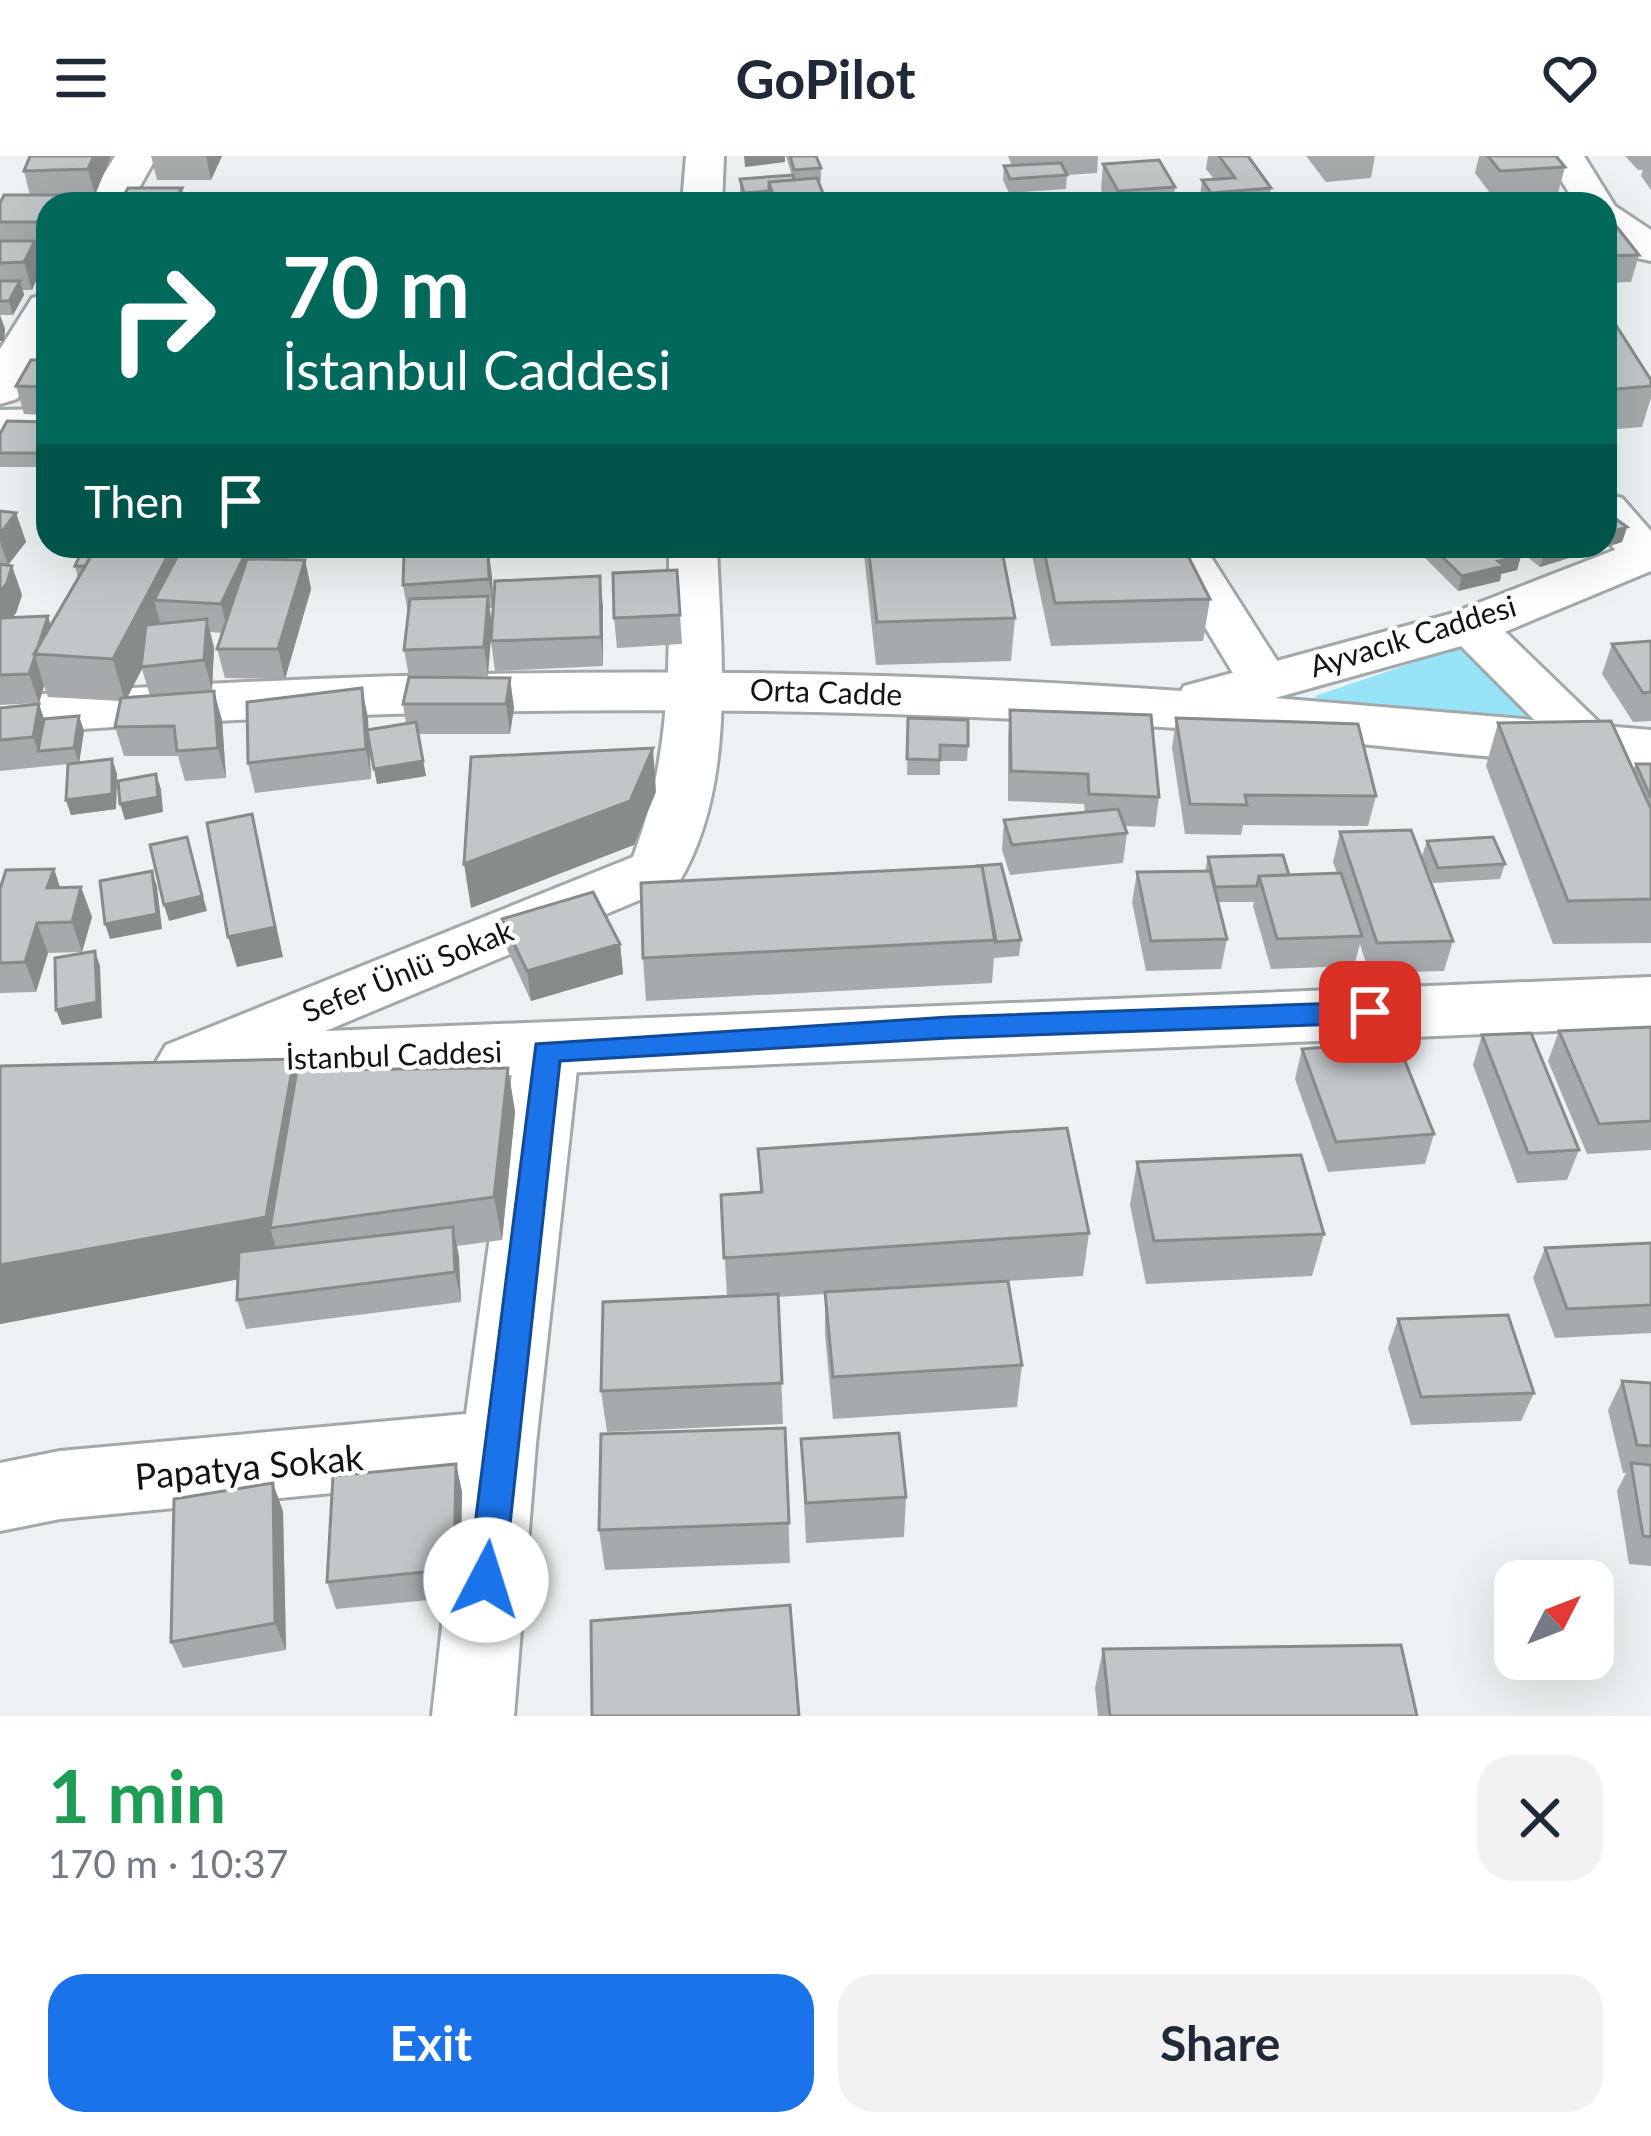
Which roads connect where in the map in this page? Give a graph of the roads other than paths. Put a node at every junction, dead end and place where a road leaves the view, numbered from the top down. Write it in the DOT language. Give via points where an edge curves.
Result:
graph roads {
  1 [pos="136,156"];
  2 [pos="705,156"];
  3 [pos="1565,156"];
  4 [pos="115,192"];
  5 [pos="703,192"];
  6 [pos="1589,192"];
  7 [pos="1617,224"];
  8 [pos="1651,249"];
  9 [pos="36,258"];
  10 [pos="0,259"];
  11 [pos="36,328"];
  12 [pos="0,389"];
  13 [pos="36,423"];
  14 [pos="0,424"];
  15 [pos="1617,520"];
  16 [pos="1648,552"];
  17 [pos="694,558"];
  18 [pos="1187,558"];
  19 [pos="1470,626"];
  20 [pos="1264,681"];
  21 [pos="696,689"];
  22 [pos="1170,709"];
  23 [pos="0,716"];
  24 [pos="1593,748"];
  25 [pos="1651,749"];
  26 [pos="1651,848"];
  27 [pos="1651,1002"];
  28 [pos="547,1052"];
  29 [pos="188,1062"];
  30 [pos="118,1066"];
  31 [pos="499,1444"];
  32 [pos="0,1497"];
  33 [pos="473,1716"];
  1 -- 4 [label="main road"];
  2 -- 5 [label="street"];
  3 -- 6 [label="street"];
  7 -- 8 [label="street"];
  9 -- 10 [label="main road"];
  11 -- 12 [label="main road"];
  13 -- 14 [label="street"];
  15 -- 16 [label="street"];
  16 -- 19 [label="main road, Ayvacık Caddesi"];
  17 -- 21 [label="street, Sefer Ünlü Sokak"];
  18 -- 20 [label="street"];
  19 -- 20 [label="main road, Ayvacık Caddesi"];
  19 -- 24 [label="street"];
  20 -- 22 [label="main road, Ayvacık Caddesi"];
  21 -- 22 [label="main road, Orta Cadde"];
  21 -- 23 [label="main road, Orta Cadde"];
  21 -- 29 [label="street, Sefer Ünlü Sokak" via="683,799 657,870"];
  22 -- 24 [label="main road, Orta Cadde"];
  24 -- 25 [label="main road, Orta Cadde"];
  24 -- 26 [label="street"];
  27 -- 28 [label="main road, İstanbul Caddesi"];
  28 -- 29 [label="main road, İstanbul Caddesi"];
  28 -- 31 [label="street"];
  29 -- 30 [label="main road, İstanbul Caddesi"];
  31 -- 32 [label="street, Papatya Sokak"];
  31 -- 33 [label="street"];
}
